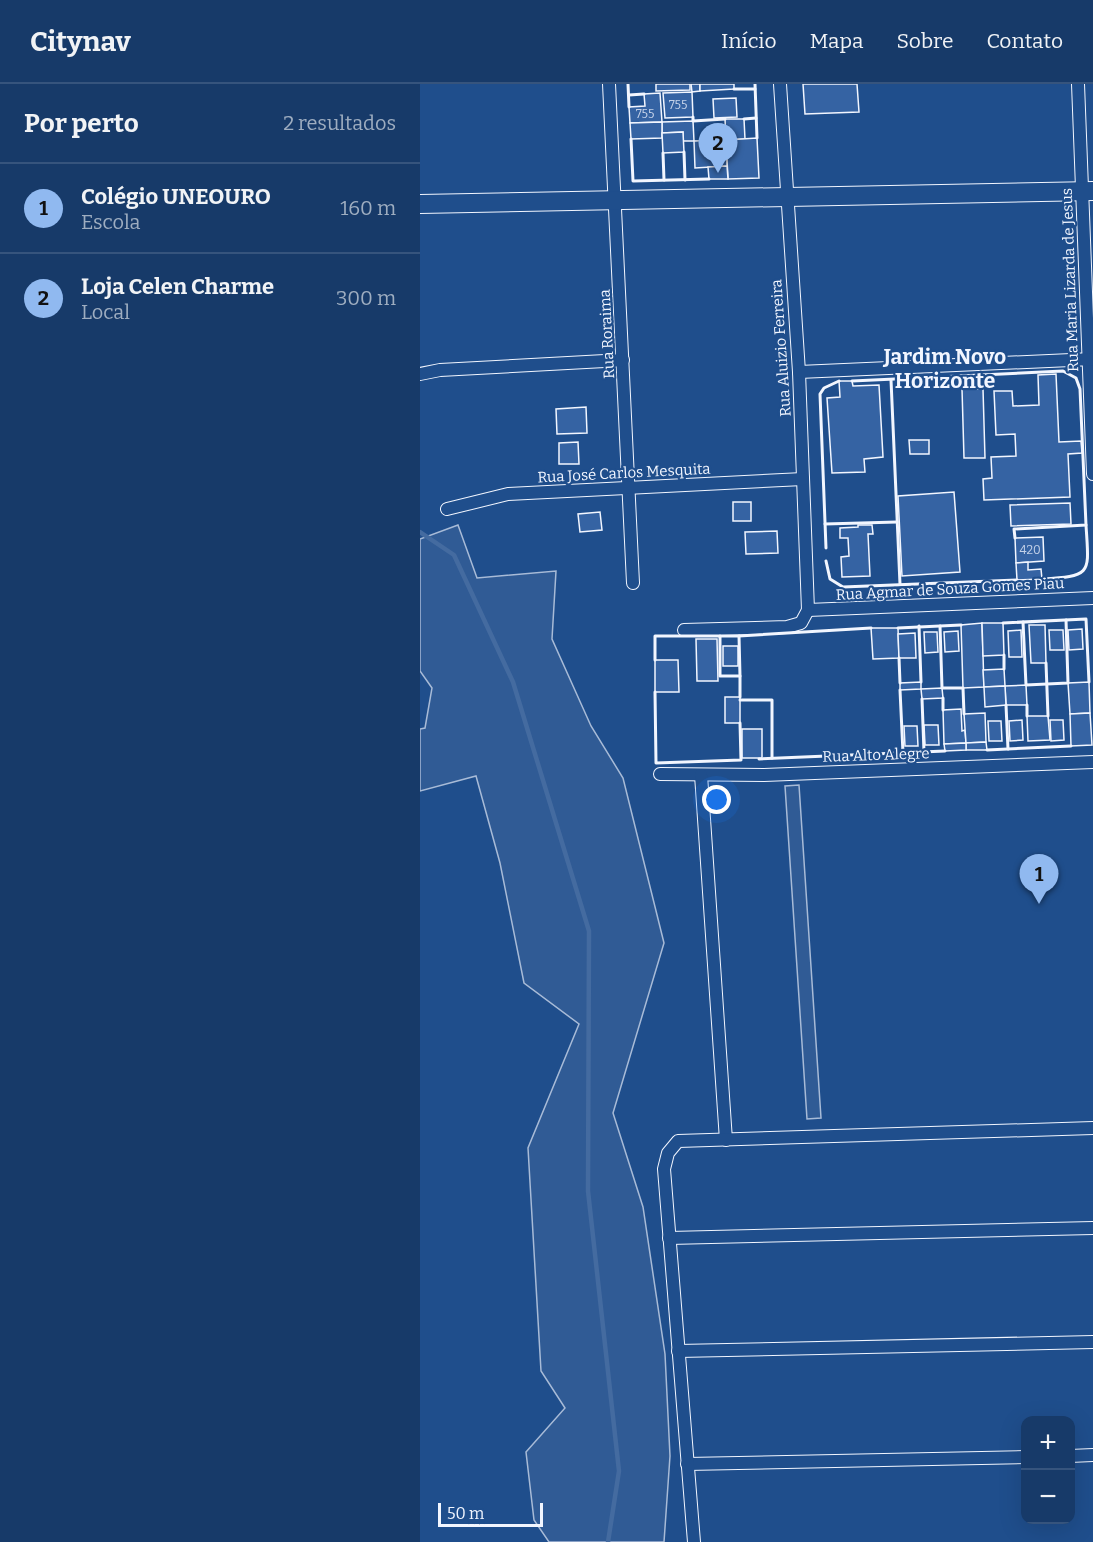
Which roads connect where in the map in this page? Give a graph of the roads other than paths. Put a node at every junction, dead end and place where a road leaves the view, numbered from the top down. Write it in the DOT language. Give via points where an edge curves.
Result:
graph roads {
  1 [pos="609,84"];
  2 [pos="780,84"];
  3 [pos="1078,84"];
  4 [pos="1087,191"];
  5 [pos="786,198"];
  6 [pos="615,199"];
  7 [pos="420,204"];
  8 [pos="1091,359"];
  9 [pos="623,360"];
  10 [pos="800,372"];
  11 [pos="420,374"];
  12 [pos="1093,474"];
  13 [pos="803,479"];
  14 [pos="628,486"];
  15 [pos="447,509"];
  16 [pos="633,583"];
  17 [pos="1093,598"];
  18 [pos="808,610"];
  19 [pos="684,630"];
  20 [pos="1093,762"];
  21 [pos="660,774"];
  22 [pos="701,775"];
  23 [pos="1093,1128"];
  24 [pos="726,1140"];
  25 [pos="1093,1227"];
  26 [pos="669,1238"];
  27 [pos="1093,1342"];
  28 [pos="678,1351"];
  29 [pos="1093,1455"];
  30 [pos="1075,1456"];
  31 [pos="1021,1457"];
  32 [pos="687,1464"];
  33 [pos="694,1542"];
  1 -- 6 [label="street, Rua Roraima"];
  2 -- 5 [label="street, Rua Aluizio Ferreira"];
  3 -- 4 [label="street, Rua Maria Lizarda de Jesus"];
  4 -- 5 [label="street"];
  4 -- 8 [label="street, Rua Maria Lizarda de Jesus"];
  5 -- 6 [label="street"];
  5 -- 10 [label="street, Rua Aluizio Ferreira"];
  6 -- 7 [label="street"];
  6 -- 9 [label="street, Rua Roraima"];
  8 -- 10 [label="street"];
  8 -- 12 [label="street, Rua Maria Lizarda de Jesus"];
  9 -- 11 [label="street"];
  9 -- 14 [label="street, Rua Roraima"];
  10 -- 13 [label="street, Rua Aluizio Ferreira"];
  13 -- 14 [label="street, Rua José Carlos Mesquita"];
  13 -- 18 [label="street, Rua Aluizio Ferreira"];
  14 -- 15 [label="street, Rua José Carlos Mesquita" via="508,494"];
  14 -- 16 [label="street, Rua Roraima"];
  17 -- 18 [label="street, Rua Agmar de Souza Gomes Piau"];
  18 -- 19 [label="street" via="801,623 787,627"];
  20 -- 22 [label="street, Rua Alto Alegre"];
  21 -- 22 [label="street, Rua Alto Alegre"];
  22 -- 24 [label="street"];
  23 -- 24 [label="street"];
  24 -- 26 [label="street" via="678,1141 672,1147 664,1169"];
  25 -- 26 [label="street"];
  26 -- 28 [label="street"];
  27 -- 28 [label="street"];
  28 -- 32 [label="street"];
  29 -- 30 [label="street"];
  31 -- 32 [label="street"];
  32 -- 33 [label="street"];
}
